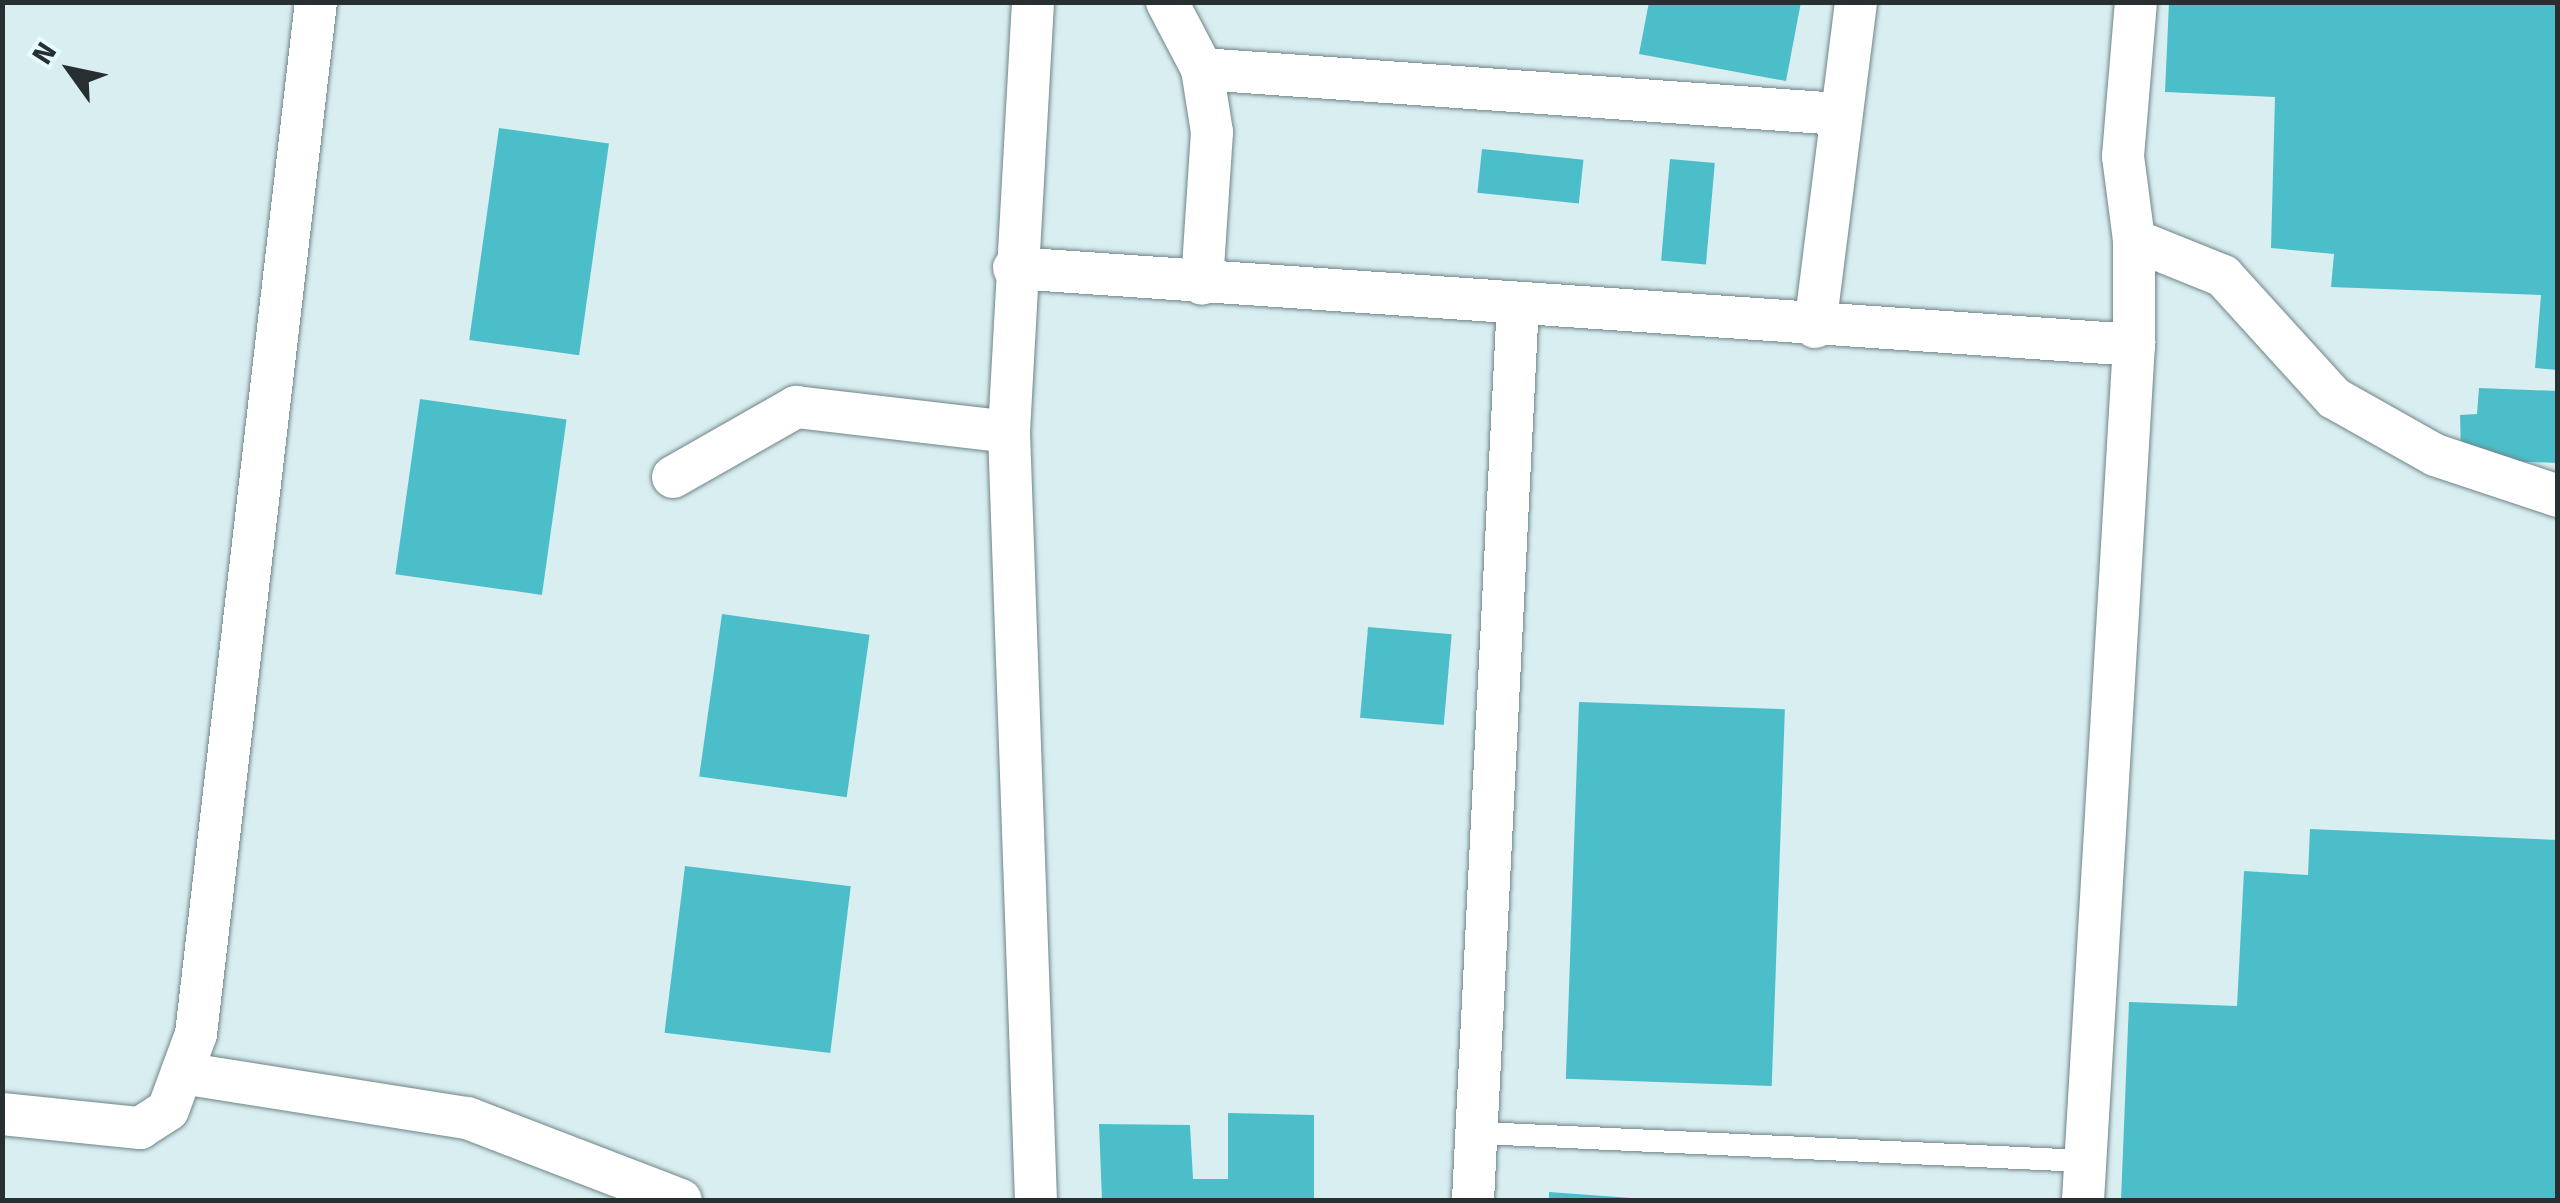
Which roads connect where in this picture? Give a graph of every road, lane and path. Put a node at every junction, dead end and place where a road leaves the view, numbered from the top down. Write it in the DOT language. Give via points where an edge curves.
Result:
graph roads {
  1 [pos="316,2"];
  2 [pos="1033,2"];
  3 [pos="1167,2"];
  4 [pos="1856,2"];
  5 [pos="2136,2"];
  6 [pos="1202,69"];
  7 [pos="1839,114"];
  8 [pos="2134,240"];
  9 [pos="1014,268"];
  10 [pos="1202,284"];
  11 [pos="1518,303"];
  12 [pos="1815,327"];
  13 [pos="2134,345"];
  14 [pos="1008,432"];
  15 [pos="674,477"];
  16 [pos="2558,496"];
  17 [pos="182,1072"];
  18 [pos="2,1114"];
  19 [pos="1481,1133"];
  20 [pos="2084,1180"];
  21 [pos="681,1200"];
  22 [pos="1036,1200"];
  23 [pos="1474,1200"];
  1 -- 17 [label="street" via="196,1034"];
  2 -- 9 [label="street"];
  3 -- 6 [label="street"];
  4 -- 7 [label="street"];
  5 -- 8 [label="street" via="2124,156"];
  6 -- 7 [label="street"];
  6 -- 10 [label="street" via="1212,132"];
  7 -- 12 [label="street"];
  8 -- 13 [label="street"];
  8 -- 16 [label="street" via="2223,276 2334,398 2435,455"];
  9 -- 10 [label="street"];
  9 -- 14 [label="street"];
  10 -- 11 [label="street"];
  11 -- 12 [label="street"];
  11 -- 19 [label="street"];
  12 -- 13 [label="street"];
  13 -- 20 [label="street"];
  14 -- 15 [label="street" via="796,407"];
  14 -- 22 [label="street"];
  17 -- 18 [label="street" via="168,1110 140,1128"];
  17 -- 21 [label="street" via="467,1118"];
  19 -- 20 [label="lane"];
  19 -- 23 [label="street"];
}
